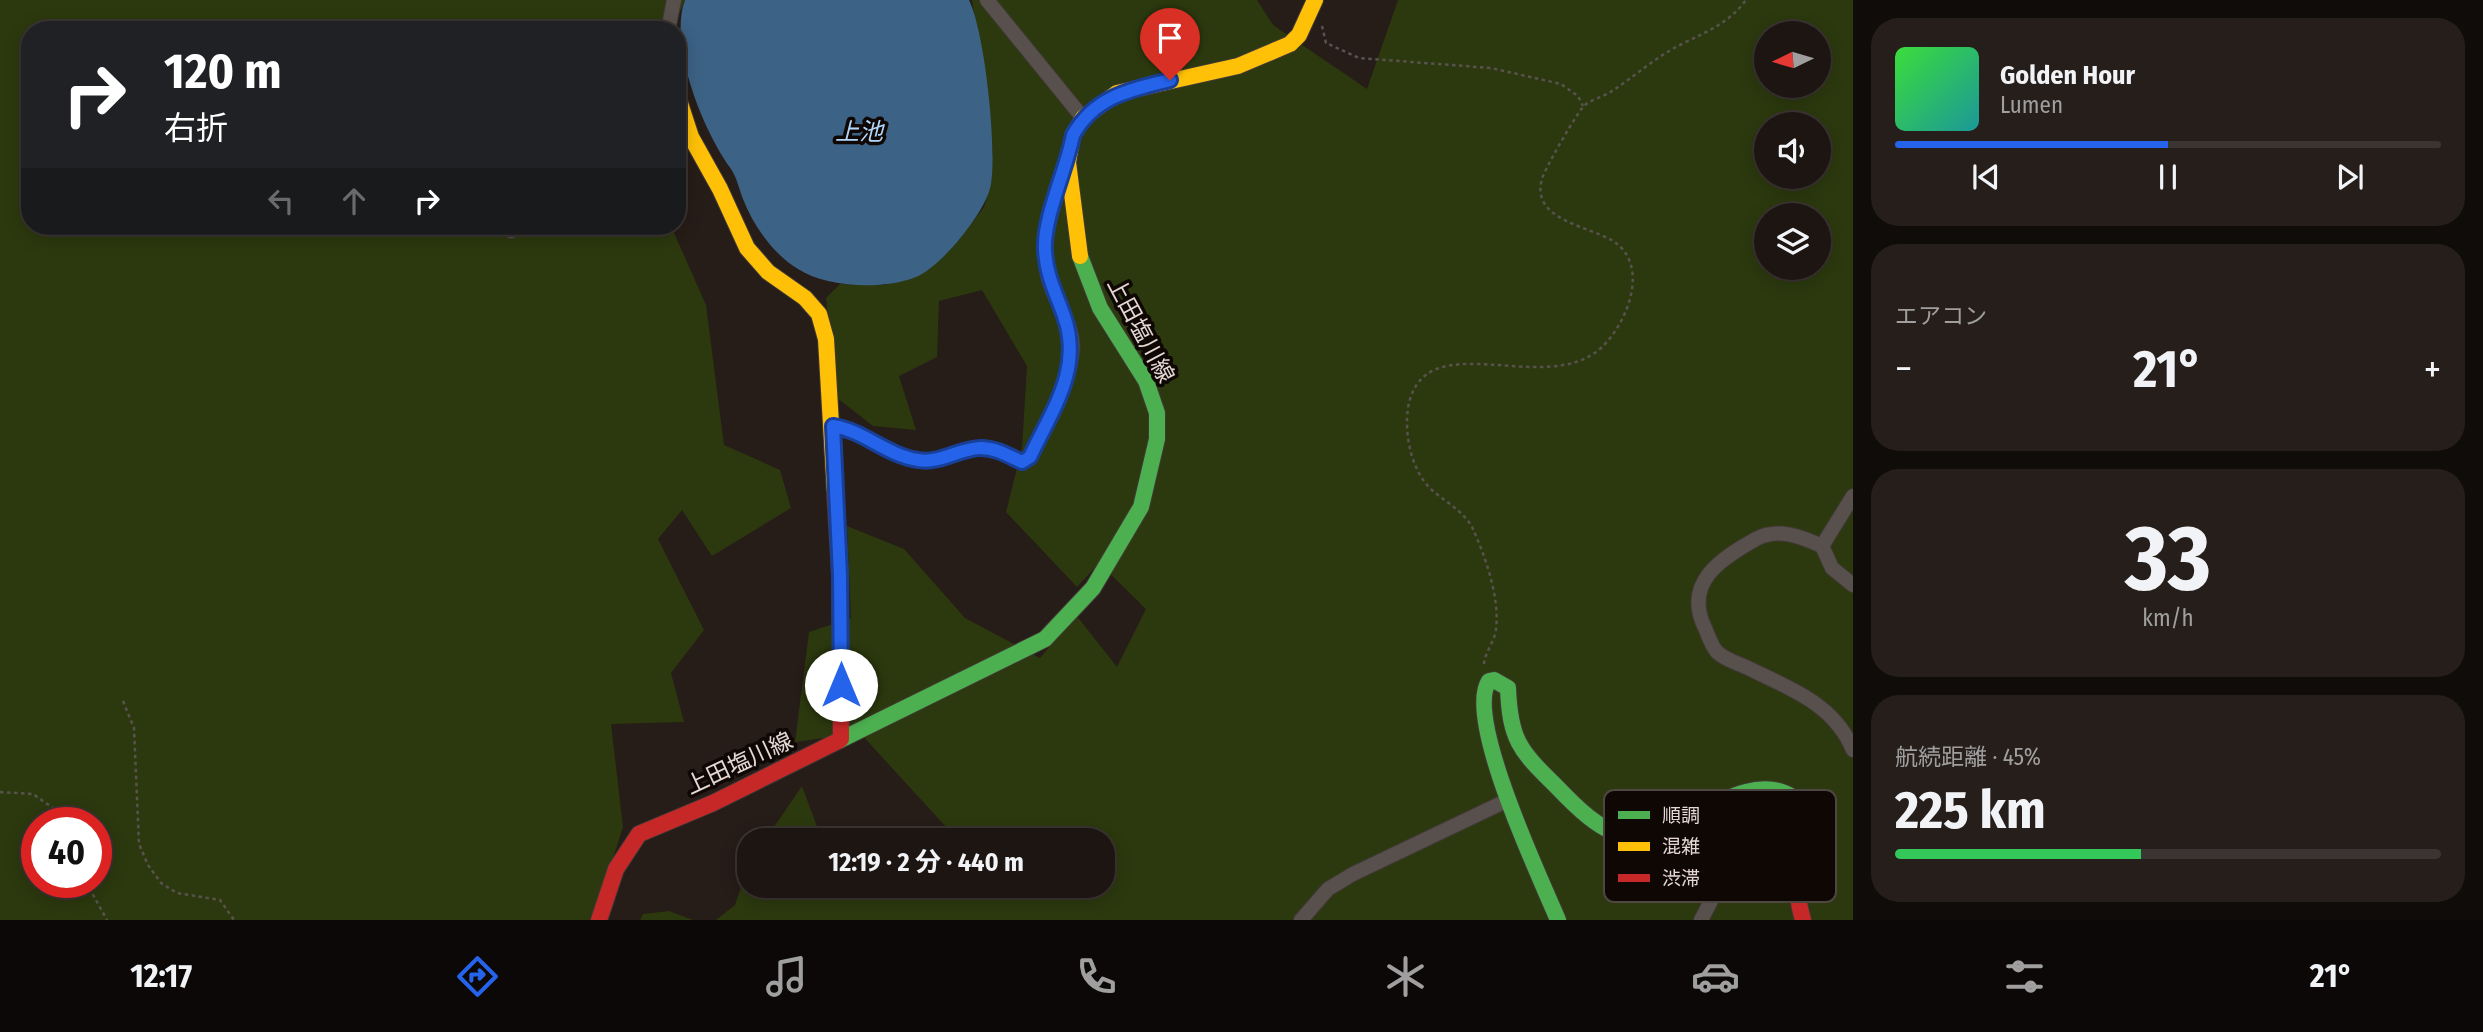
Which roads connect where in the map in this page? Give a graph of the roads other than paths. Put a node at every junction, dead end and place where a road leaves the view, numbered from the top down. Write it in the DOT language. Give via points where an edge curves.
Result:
graph roads {
  1 [pos="674,0"];
  2 [pos="987,0"];
  3 [pos="1315,0"];
  4 [pos="670,21"];
  5 [pos="1083,118"];
  6 [pos="686,122"];
  7 [pos="1068,162"];
  8 [pos="833,426"];
  9 [pos="1853,496"];
  10 [pos="1822,546"];
  11 [pos="1853,585"];
  12 [pos="841,739"];
  13 [pos="1853,750"];
  14 [pos="1508,800"];
  15 [pos="1604,828"];
  16 [pos="1710,902"];
  17 [pos="1801,902"];
  18 [pos="599,920"];
  19 [pos="1301,920"];
  20 [pos="1558,920"];
  21 [pos="1701,920"];
  22 [pos="1803,920"];
  1 -- 4 [label="street"];
  2 -- 5 [label="street"];
  3 -- 5 [label="street" via="1299,35 1266,57 1117,93"];
  5 -- 7 [label="street, 上田塩川線" via="1073,135"];
  6 -- 8 [label="street" via="747,248 768,272 819,314 826,339"];
  7 -- 8 [label="street" via="1044,246 1048,279 1065,317 1073,351 1064,387 1030,457 1022,462 979,448 919,461 891,452 853,429"];
  7 -- 12 [label="street, 上田塩川線" via="1078,250 1100,307 1146,381 1157,413 1157,439 1141,507 1093,588 1045,639"];
  8 -- 12 [label="street"];
  9 -- 10 [label="street"];
  10 -- 11 [label="street" via="1832,568"];
  10 -- 13 [label="street" via="1792,533 1759,537 1719,562 1698,590 1697,610 1717,652 1822,705 1847,734"];
  12 -- 18 [label="street, 上田塩川線" via="639,834 616,869"];
  14 -- 15 [label="street" via="1482,714 1484,686 1494,680 1508,688 1511,729 1539,769"];
  14 -- 19 [label="street" via="1353,874 1328,889"];
  14 -- 20 [label="street"];
  16 -- 21 [label="street"];
  17 -- 22 [label="street"];
}
